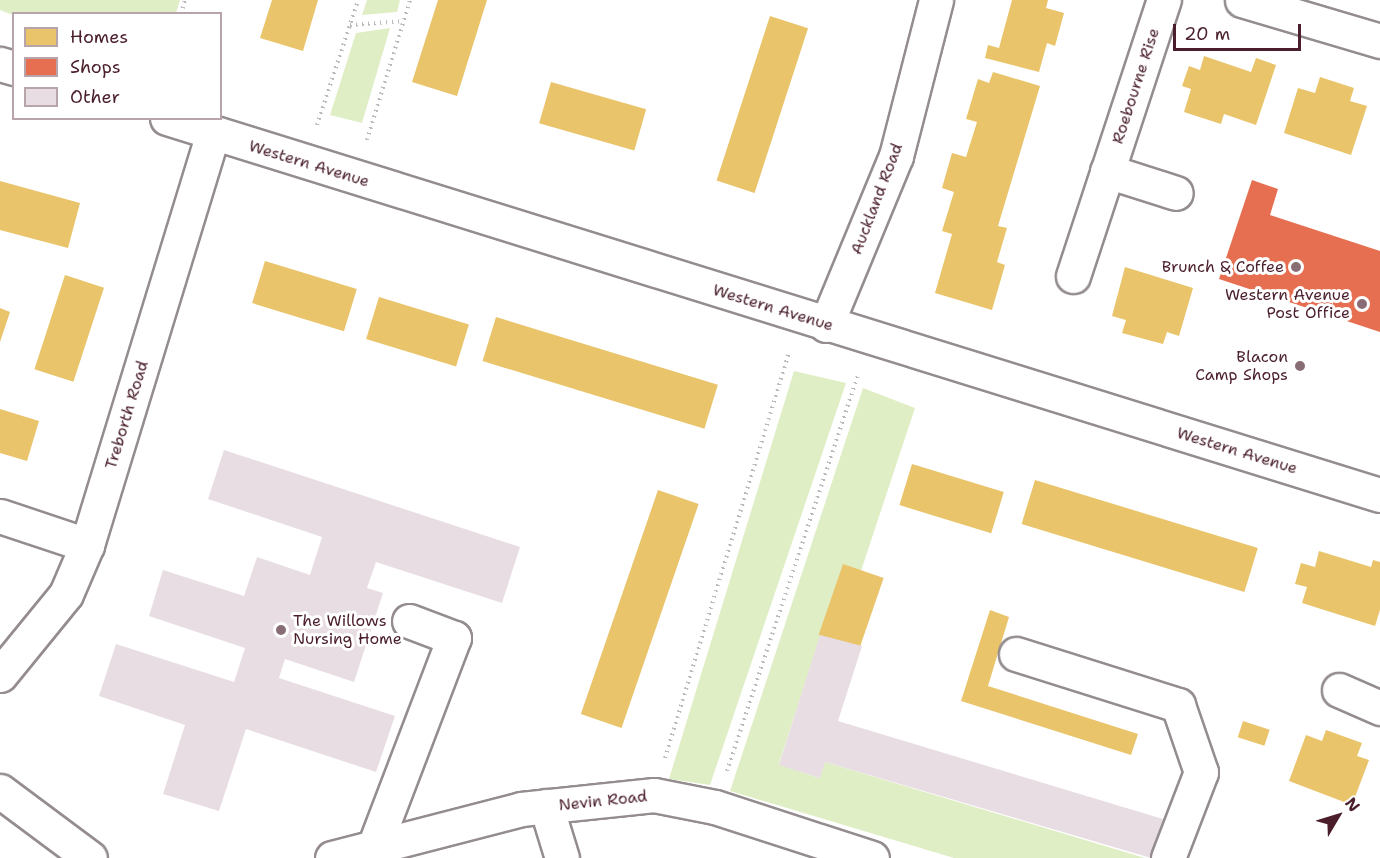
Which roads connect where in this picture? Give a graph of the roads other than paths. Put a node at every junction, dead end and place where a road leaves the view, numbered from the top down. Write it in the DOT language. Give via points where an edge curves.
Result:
graph roads {
  1 [pos="936,0"];
  2 [pos="1164,0"];
  3 [pos="1242,0"];
  4 [pos="1380,41"];
  5 [pos="172,120"];
  6 [pos="213,134"];
  7 [pos="1107,171"];
  8 [pos="1176,193"];
  9 [pos="1073,276"];
  10 [pos="813,321"];
  11 [pos="1380,495"];
  12 [pos="0,516"];
  13 [pos="87,545"];
  14 [pos="409,621"];
  15 [pos="1016,654"];
  16 [pos="0,675"];
  17 [pos="1339,690"];
  18 [pos="1380,708"];
  19 [pos="0,791"];
  20 [pos="546,806"];
  21 [pos="374,847"];
  22 [pos="90,858"];
  23 [pos="332,858"];
  24 [pos="561,858"];
  25 [pos="872,858"];
  26 [pos="1168,858"];
  1 -- 10 [label="street, Auckland Road" via="896,156"];
  2 -- 7 [label="street, Roebourne Rise"];
  3 -- 4 [label="street"];
  5 -- 6 [label="street, Western Avenue"];
  6 -- 10 [label="street, Western Avenue"];
  6 -- 13 [label="street, Treborth Road"];
  7 -- 8 [label="street"];
  7 -- 9 [label="street, Roebourne Rise"];
  10 -- 11 [label="street, Western Avenue"];
  12 -- 13 [label="street"];
  13 -- 16 [label="street, Treborth Road" via="66,594"];
  14 -- 21 [label="street" via="454,638"];
  15 -- 26 [label="street" via="1178,705 1201,772"];
  17 -- 18 [label="street"];
  19 -- 22 [label="street"];
  20 -- 21 [label="street, Nevin Road"];
  20 -- 24 [label="street"];
  20 -- 25 [label="street, Nevin Road" via="654,795 715,807"];
  21 -- 23 [label="street, Nevin Road"];
}
